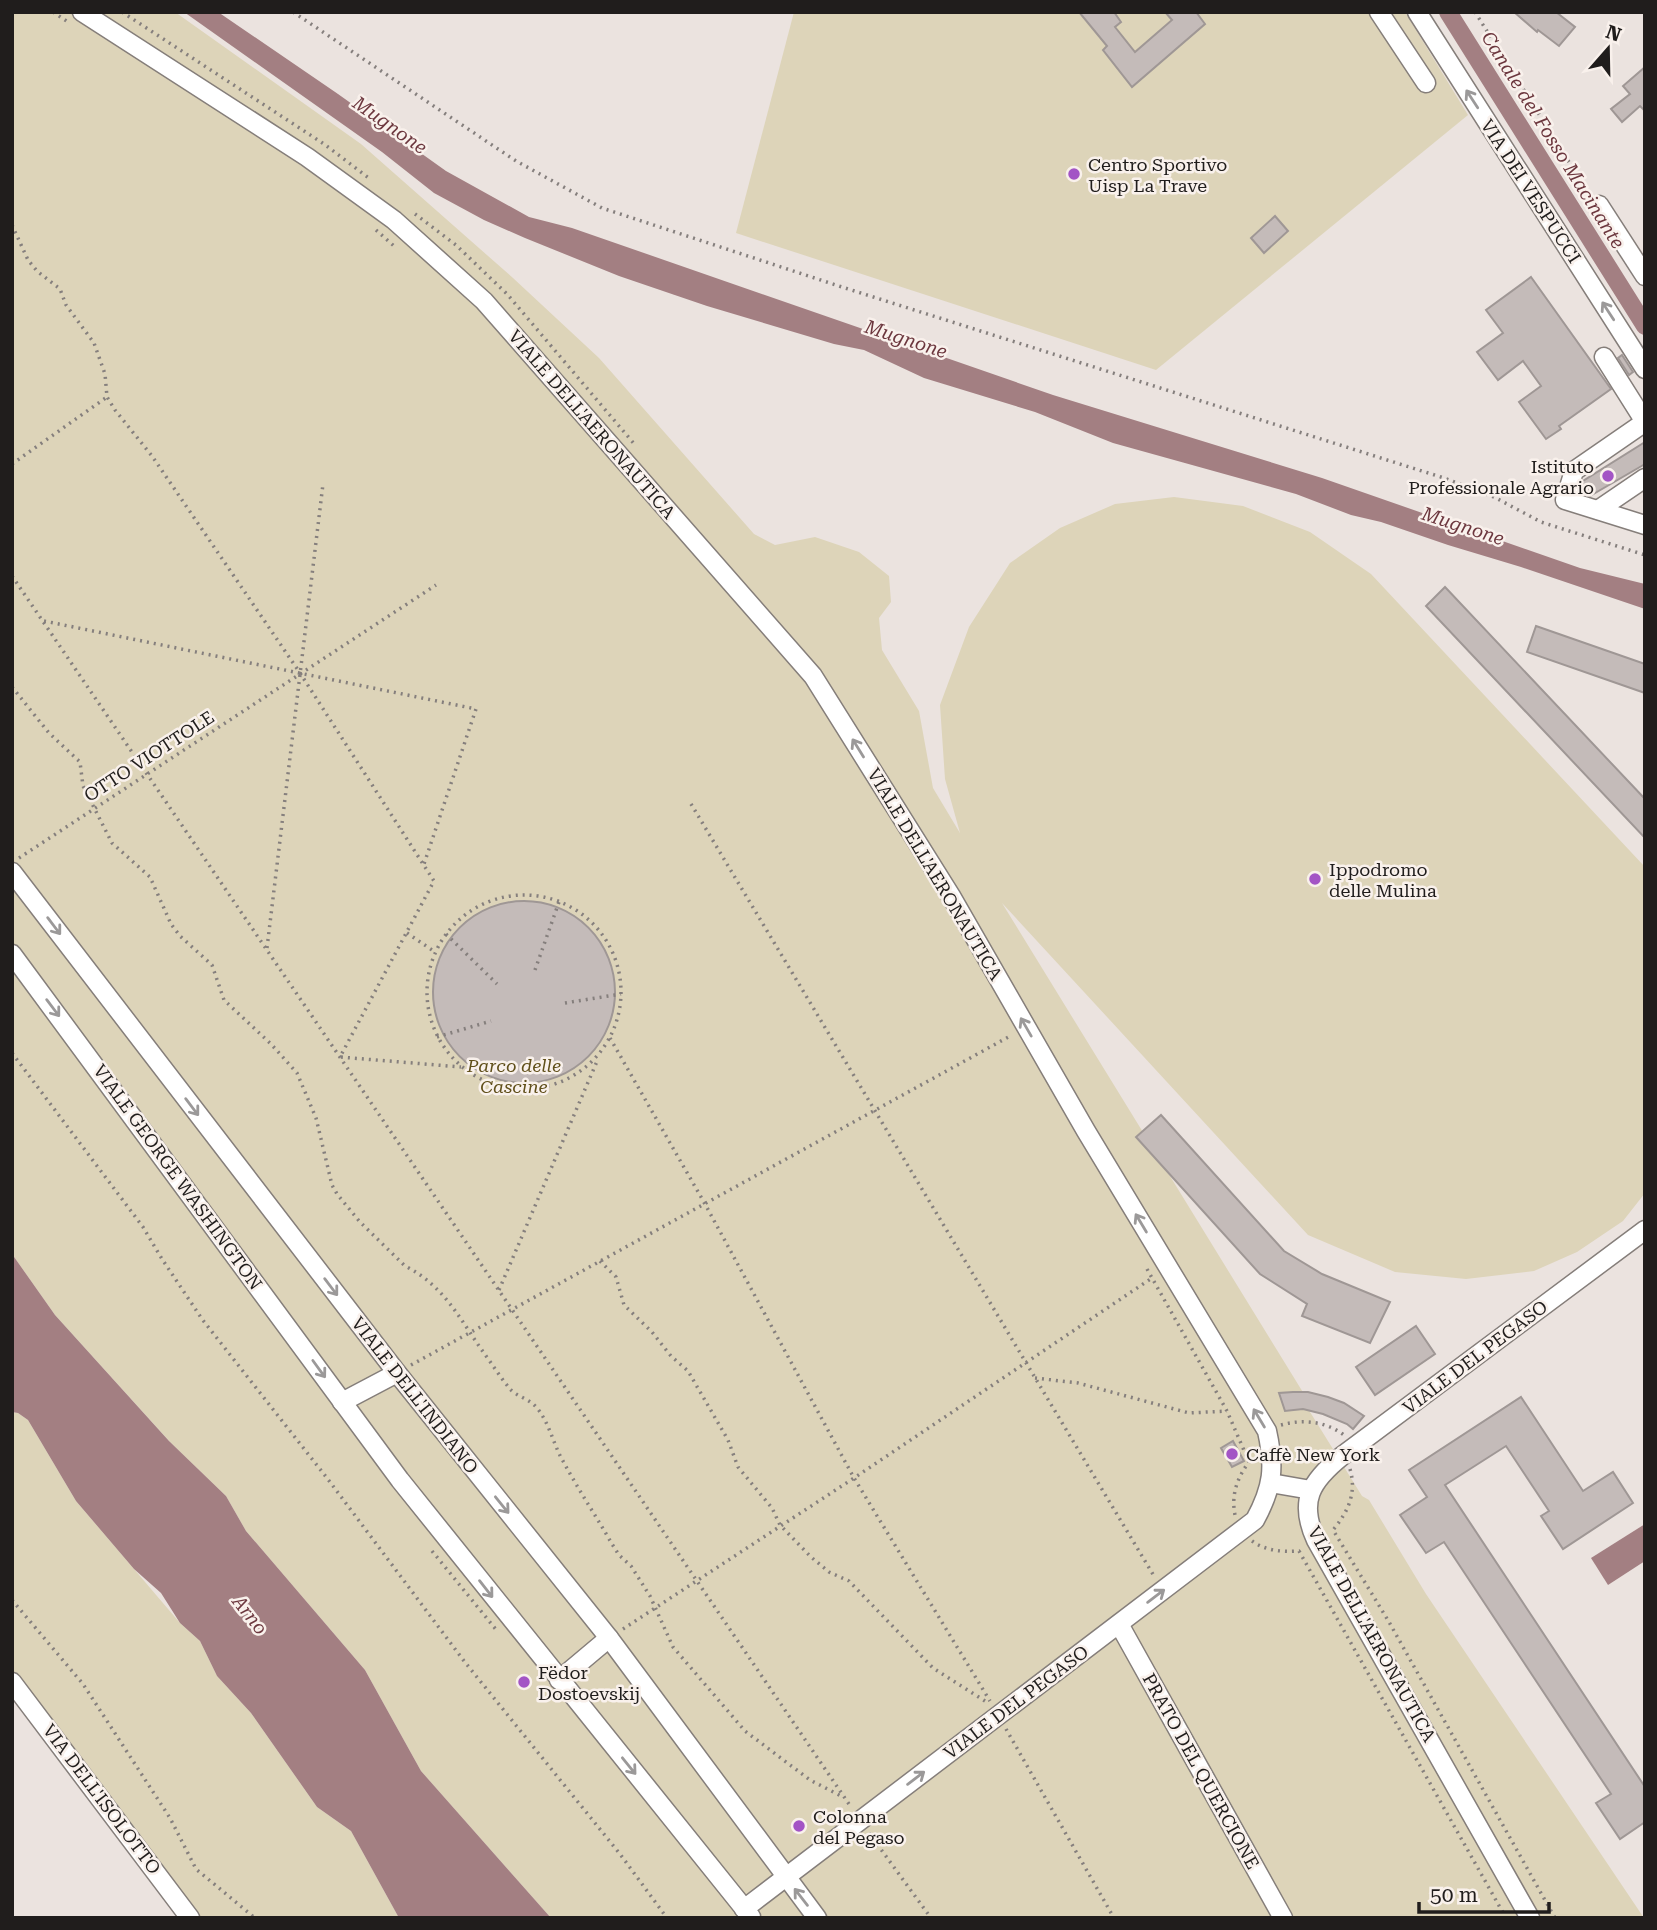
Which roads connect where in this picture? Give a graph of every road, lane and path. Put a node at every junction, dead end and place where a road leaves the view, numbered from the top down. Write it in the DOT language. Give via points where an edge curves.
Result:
graph roads {
  1 [pos="53,12"];
  2 [pos="122,12"];
  3 [pos="293,12"];
  4 [pos="1379,12"];
  5 [pos="1417,12"];
  6 [pos="1475,12"];
  7 [pos="79,20"];
  8 [pos="1426,83"];
  9 [pos="376,184"];
  10 [pos="1599,205"];
  11 [pos="406,207"];
  12 [pos="12,225"];
  13 [pos="372,227"];
  14 [pos="400,251"];
  15 [pos="1645,275"];
  16 [pos="1604,357"];
  17 [pos="1645,369"];
  18 [pos="107,397"];
  19 [pos="1645,422"];
  20 [pos="643,454"];
  21 [pos="12,464"];
  22 [pos="1645,478"];
  23 [pos="323,484"];
  24 [pos="1598,510"];
  25 [pos="1645,524"];
  26 [pos="1645,555"];
  27 [pos="12,576"];
  28 [pos="436,585"];
  29 [pos="42,620"];
  30 [pos="300,673"];
  31 [pos="12,687"];
  32 [pos="147,774"];
  33 [pos="691,804"];
  34 [pos="94,809"];
  35 [pos="12,862"];
  36 [pos="424,866"];
  37 [pos="12,872"];
  38 [pos="559,902"];
  39 [pos="407,933"];
  40 [pos="446,934"];
  41 [pos="267,950"];
  42 [pos="435,952"];
  43 [pos="12,954"];
  44 [pos="535,970"];
  45 [pos="497,984"];
  46 [pos="621,994"];
  47 [pos="565,1003"];
  48 [pos="491,1021"];
  49 [pos="1014,1034"];
  50 [pos="437,1037"];
  51 [pos="610,1038"];
  52 [pos="12,1053"];
  53 [pos="600,1053"];
  54 [pos="340,1057"];
  55 [pos="461,1067"];
  56 [pos="875,1111"];
  57 [pos="705,1204"];
  58 [pos="1645,1230"];
  59 [pos="600,1261"];
  60 [pos="1146,1267"];
  61 [pos="1152,1278"];
  62 [pos="499,1290"];
  63 [pos="512,1310"];
  64 [pos="469,1333"];
  65 [pos="1026,1362"];
  66 [pos="397,1373"];
  67 [pos="1035,1378"];
  68 [pos="342,1402"];
  69 [pos="1227,1411"];
  70 [pos="1279,1425"];
  71 [pos="1348,1451"];
  72 [pos="854,1478"];
  73 [pos="1271,1483"];
  74 [pos="1311,1490"];
  75 [pos="780,1525"];
  76 [pos="1242,1531"];
  77 [pos="696,1580"];
  78 [pos="1163,1591"];
  79 [pos="12,1600"];
  80 [pos="654,1608"];
  81 [pos="1119,1624"];
  82 [pos="609,1638"];
  83 [pos="559,1680"];
  84 [pos="12,1682"];
  85 [pos="998,1716"];
  86 [pos="845,1798"];
  87 [pos="860,1820"];
  88 [pos="785,1876"];
  89 [pos="748,1913"];
  90 [pos="190,1918"];
  91 [pos="255,1918"];
  92 [pos="667,1918"];
  93 [pos="817,1918"];
  94 [pos="930,1918"];
  95 [pos="1114,1918"];
  96 [pos="1283,1918"];
  97 [pos="1506,1918"];
  98 [pos="1530,1918"];
  99 [pos="1555,1918"];
  1 -- 7 [label="path"];
  2 -- 9 [label="path" via="324,144"];
  3 -- 26 [label="path" via="516,161 602,208 1444,478 1541,522"];
  4 -- 8 [label="street"];
  17 -- 5 [label="street, VIA DEI VESPUCCI, one-way"];
  6 -- 10 [label="path"];
  73 -- 7 [label="street, VIALE DELL'AERONAUTICA, one-way" via="1267,1431 951,896 813,676 474,292 394,220 307,157"];
  10 -- 15 [label="street"];
  11 -- 20 [label="path" via="456,245 507,294"];
  12 -- 18 [label="path" via="28,260 60,289 94,343"];
  13 -- 14 [label="path"];
  16 -- 19 [label="street"];
  18 -- 21 [label="path"];
  18 -- 30 [label="path"];
  19 -- 24 [label="street" via="1574,471 1565,500"];
  22 -- 24 [label="street"];
  23 -- 30 [label="path"];
  24 -- 25 [label="street"];
  27 -- 29 [label="path"];
  28 -- 30 [label="path, OTTO VIOTTOLE"];
  29 -- 30 [label="path"];
  29 -- 32 [label="path"];
  30 -- 32 [label="path, OTTO VIOTTOLE"];
  30 -- 36 [label="path"];
  30 -- 36 [label="path" via="476,709"];
  30 -- 41 [label="path"];
  31 -- 34 [label="path" via="80,762 83,786"];
  32 -- 34 [label="path, OTTO VIOTTOLE"];
  32 -- 41 [label="path"];
  33 -- 56 [label="path"];
  34 -- 35 [label="path, OTTO VIOTTOLE"];
  34 -- 64 [label="path" via="112,842 150,877 180,936 212,965 224,1000 297,1073 316,1118 332,1185 345,1206 405,1266 444,1295"];
  36 -- 39 [label="path" via="434,881"];
  37 -- 66 [label="street, VIALE DELL'INDIANO, one-way"];
  38 -- 40 [label="path" via="535,896 498,898 466,914"];
  38 -- 44 [label="path"];
  38 -- 46 [label="path" via="601,933 616,962"];
  39 -- 42 [label="path"];
  39 -- 54 [label="path"];
  40 -- 42 [label="path"];
  40 -- 45 [label="path"];
  41 -- 54 [label="path"];
  42 -- 50 [label="path" via="426,986"];
  43 -- 68 [label="street, VIALE GEORGE WASHINGTON, one-way"];
  46 -- 47 [label="path"];
  46 -- 51 [label="path"];
  48 -- 50 [label="path"];
  49 -- 56 [label="path"];
  50 -- 55 [label="path"];
  51 -- 53 [label="path"];
  51 -- 57 [label="path"];
  52 -- 92 [label="path" via="143,1227 202,1319"];
  53 -- 55 [label="path" via="569,1079 527,1090 488,1083"];
  53 -- 62 [label="path"];
  54 -- 55 [label="path"];
  54 -- 62 [label="path"];
  56 -- 57 [label="path"];
  56 -- 65 [label="path"];
  57 -- 59 [label="path"];
  57 -- 72 [label="path"];
  58 -- 71 [label="street, VIALE DEL PEGASO"];
  59 -- 63 [label="path"];
  59 -- 75 [label="path" via="616,1277 624,1305 688,1371 728,1440 738,1467"];
  60 -- 61 [label="path"];
  61 -- 65 [label="path"];
  61 -- 69 [label="path"];
  62 -- 63 [label="path"];
  63 -- 64 [label="path"];
  63 -- 77 [label="path"];
  64 -- 66 [label="path"];
  64 -- 80 [label="path" via="513,1392 537,1408 562,1460"];
  65 -- 67 [label="path"];
  65 -- 72 [label="path"];
  66 -- 68 [label="street"];
  66 -- 82 [label="street, VIALE DELL'INDIANO, one-way"];
  67 -- 69 [label="path" via="1078,1383 1189,1413"];
  67 -- 78 [label="path"];
  68 -- 83 [label="street, VIALE GEORGE WASHINGTON, one-way"];
  69 -- 76 [label="path" via="1250,1462 1233,1499"];
  70 -- 71 [label="path" via="1300,1421 1337,1429"];
  71 -- 74 [label="street, VIALE DEL PEGASO" via="1317,1478"];
  71 -- 99 [label="path" via="1352,1488 1346,1512 1333,1530"];
  72 -- 75 [label="path"];
  72 -- 75 [label="path" via="992,1706 933,1668 849,1581 829,1572"];
  73 -- 74 [label="street"];
  73 -- 76 [label="street, VIALE DEL PEGASO" via="1255,1520"];
  74 -- 98 [label="street, VIALE DELL'AERONAUTICA" via="1308,1511 1316,1540"];
  75 -- 77 [label="path"];
  76 -- 78 [label="street, VIALE DEL PEGASO"];
  76 -- 97 [label="path" via="1264,1548 1299,1551"];
  77 -- 80 [label="path"];
  77 -- 86 [label="path"];
  81 -- 78 [label="street, VIALE DEL PEGASO, one-way"];
  79 -- 91 [label="path" via="83,1684 170,1818 197,1869"];
  80 -- 82 [label="path"];
  80 -- 86 [label="path" via="673,1647 745,1731 810,1780"];
  81 -- 85 [label="street, VIALE DEL PEGASO"];
  81 -- 96 [label="street, PRATO DEL QUERCIONE"];
  82 -- 83 [label="street"];
  82 -- 88 [label="street, VIALE DELL'INDIANO"];
  83 -- 89 [label="street, VIALE GEORGE WASHINGTON, one-way"];
  84 -- 90 [label="street, VIA DELL'ISOLOTTO"];
  87 -- 85 [label="street, VIALE DEL PEGASO, one-way"];
  85 -- 95 [label="path"];
  86 -- 87 [label="path"];
  87 -- 88 [label="street, VIALE DEL PEGASO"];
  87 -- 94 [label="path"];
  88 -- 89 [label="street, VIALE DEL PEGASO"];
  93 -- 88 [label="street, VIALE DELL'INDIANO, one-way"];
}
